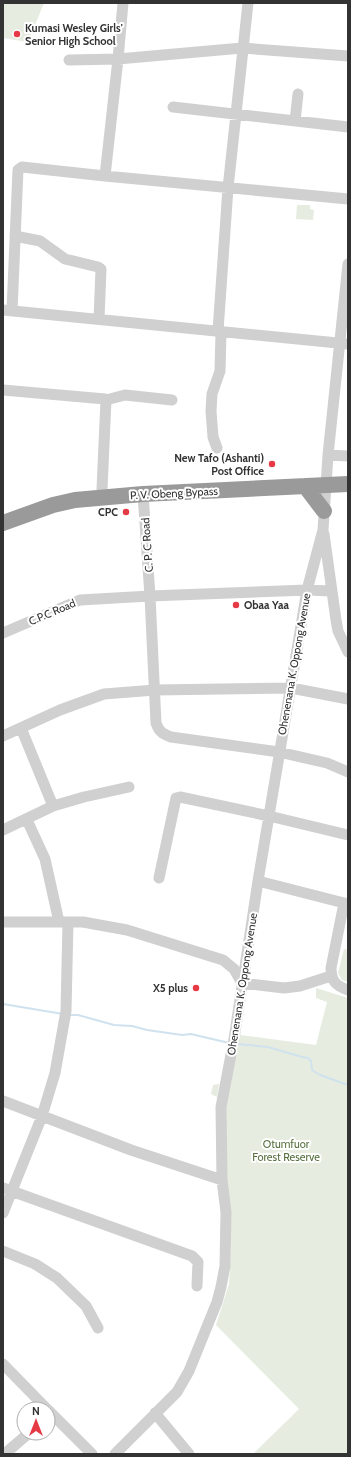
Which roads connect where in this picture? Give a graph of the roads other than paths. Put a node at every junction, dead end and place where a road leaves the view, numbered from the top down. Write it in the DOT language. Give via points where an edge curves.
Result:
graph roads {
  1 [pos="123,3"];
  2 [pos="248,3"];
  3 [pos="242,48"];
  4 [pos="348,56"];
  5 [pos="118,59"];
  6 [pos="69,60"];
  7 [pos="298,94"];
  8 [pos="173,107"];
  9 [pos="236,114"];
  10 [pos="295,121"];
  11 [pos="348,127"];
  12 [pos="105,176"];
  13 [pos="228,188"];
  14 [pos="348,199"];
  15 [pos="15,236"];
  16 [pos="348,264"];
  17 [pos="7,310"];
  18 [pos="99,320"];
  19 [pos="220,332"];
  20 [pos="344,343"];
  21 [pos="3,390"];
  22 [pos="106,400"];
  23 [pos="172,400"];
  24 [pos="217,448"];
  25 [pos="328,455"];
  26 [pos="348,456"];
  27 [pos="348,474"];
  28 [pos="326,480"];
  29 [pos="348,484"];
  30 [pos="305,486"];
  31 [pos="102,489"];
  32 [pos="143,494"];
  33 [pos="324,511"];
  34 [pos="3,513"];
  35 [pos="3,523"];
  36 [pos="323,530"];
  37 [pos="307,590"];
  38 [pos="331,591"];
  39 [pos="150,596"];
  40 [pos="3,633"];
  41 [pos="348,652"];
  42 [pos="291,688"];
  43 [pos="155,690"];
  44 [pos="348,699"];
  45 [pos="21,728"];
  46 [pos="3,736"];
  47 [pos="279,752"];
  48 [pos="348,772"];
  49 [pos="129,787"];
  50 [pos="53,806"];
  51 [pos="269,816"];
  52 [pos="27,820"];
  53 [pos="3,830"];
  54 [pos="348,835"];
  55 [pos="159,878"];
  56 [pos="258,880"];
  57 [pos="346,904"];
  58 [pos="3,922"];
  59 [pos="64,922"];
  60 [pos="331,976"];
  61 [pos="242,983"];
  62 [pos="348,990"];
  63 [pos="3,1101"];
  64 [pos="42,1116"];
  65 [pos="222,1180"];
  66 [pos="7,1190"];
  67 [pos="3,1213"];
  68 [pos="3,1251"];
  69 [pos="197,1286"];
  70 [pos="98,1328"];
  71 [pos="3,1364"];
  72 [pos="38,1401"];
  73 [pos="156,1414"];
  74 [pos="56,1419"];
  75 [pos="20,1441"];
  76 [pos="8,1451"];
  77 [pos="92,1454"];
  78 [pos="115,1454"];
  79 [pos="188,1454"];
  1 -- 5 [label="street"];
  2 -- 3 [label="street"];
  3 -- 4 [label="street"];
  3 -- 5 [label="street"];
  3 -- 9 [label="street"];
  5 -- 6 [label="street"];
  5 -- 12 [label="street"];
  7 -- 10 [label="street"];
  8 -- 9 [label="street"];
  9 -- 10 [label="street"];
  9 -- 13 [label="street"];
  10 -- 11 [label="street"];
  12 -- 13 [label="street"];
  12 -- 15 [label="street" via="19,168"];
  13 -- 14 [label="street"];
  13 -- 19 [label="street"];
  15 -- 17 [label="street"];
  15 -- 18 [label="street" via="40,241 65,259 101,269"];
  16 -- 20 [label="street, Ohenenana K. Oppong Avenue"];
  17 -- 18 [label="street"];
  18 -- 19 [label="street"];
  19 -- 20 [label="street"];
  19 -- 24 [label="street" via="220,371 212,394 213,437"];
  20 -- 25 [label="street, Ohenenana K. Oppong Avenue"];
  21 -- 22 [label="street"];
  22 -- 23 [label="street" via="125,395"];
  22 -- 31 [label="street"];
  25 -- 26 [label="street"];
  25 -- 28 [label="street, Ohenenana K. Oppong Avenue"];
  27 -- 28 [label="highway, P. V. Obeng Bypass"];
  28 -- 29 [label="highway, P. V. Obeng Bypass"];
  28 -- 30 [label="highway, P. V. Obeng Bypass"];
  28 -- 31 [label="highway, P. V. Obeng Bypass"];
  28 -- 33 [label="street, Ohenenana K. Oppong Avenue"];
  30 -- 32 [label="highway, P. V. Obeng Bypass"];
  30 -- 33 [label="highway"];
  31 -- 34 [label="highway, P. V. Obeng Bypass" via="50,496"];
  32 -- 35 [label="highway, P. V. Obeng Bypass" via="64,502"];
  32 -- 39 [label="street, C. P. C Road"];
  33 -- 36 [label="street, Ohenenana K. Oppong Avenue"];
  36 -- 37 [label="street, Ohenenana K. Oppong Avenue"];
  36 -- 38 [label="street"];
  37 -- 38 [label="street, C.P.C Road"];
  37 -- 39 [label="street, C.P.C Road"];
  37 -- 42 [label="street, Ohenenana K. Oppong Avenue"];
  38 -- 41 [label="street" via="338,631"];
  39 -- 40 [label="street, C.P.C Road" via="80,600"];
  39 -- 43 [label="street, C. P. C Road"];
  42 -- 43 [label="street"];
  42 -- 44 [label="street"];
  42 -- 47 [label="street, Ohenenana K. Oppong Avenue"];
  43 -- 45 [label="street" via="104,694"];
  43 -- 47 [label="street, C. P. C Road" via="156,722 158,730 163,734 179,739"];
  45 -- 46 [label="street"];
  45 -- 50 [label="street"];
  47 -- 48 [label="street" via="327,763"];
  47 -- 51 [label="street, Ohenenana K. Oppong Avenue"];
  49 -- 50 [label="street"];
  50 -- 52 [label="street"];
  51 -- 54 [label="street"];
  51 -- 55 [label="street" via="177,797"];
  51 -- 56 [label="street, Ohenenana K. Oppong Avenue"];
  52 -- 53 [label="street"];
  52 -- 59 [label="street" via="45,859"];
  56 -- 57 [label="street"];
  56 -- 61 [label="street, Ohenenana K. Oppong Avenue"];
  57 -- 60 [label="street"];
  58 -- 59 [label="street"];
  59 -- 61 [label="street" via="83,922 127,930 223,960 234,969"];
  59 -- 64 [label="street" via="65,1016 55,1073"];
  60 -- 61 [label="street" via="284,988"];
  60 -- 62 [label="street" via="341,988"];
  61 -- 65 [label="street, Ohenenana K. Oppong Avenue" via="234,1043 221,1107"];
  63 -- 64 [label="street"];
  64 -- 65 [label="street" via="131,1150"];
  64 -- 66 [label="street"];
  65 -- 73 [label="street, Ohenenana K. Oppong Avenue" via="226,1212 226,1253 217,1302 189,1371 177,1392"];
  66 -- 67 [label="street"];
  66 -- 69 [label="street" via="192,1256 198,1262"];
  68 -- 70 [label="street" via="35,1264 57,1278 86,1306"];
  71 -- 72 [label="street"];
  73 -- 78 [label="street, Ohenenana K. Oppong Avenue"];
  73 -- 79 [label="street"];
  74 -- 77 [label="street"];
  75 -- 76 [label="street"];
}
